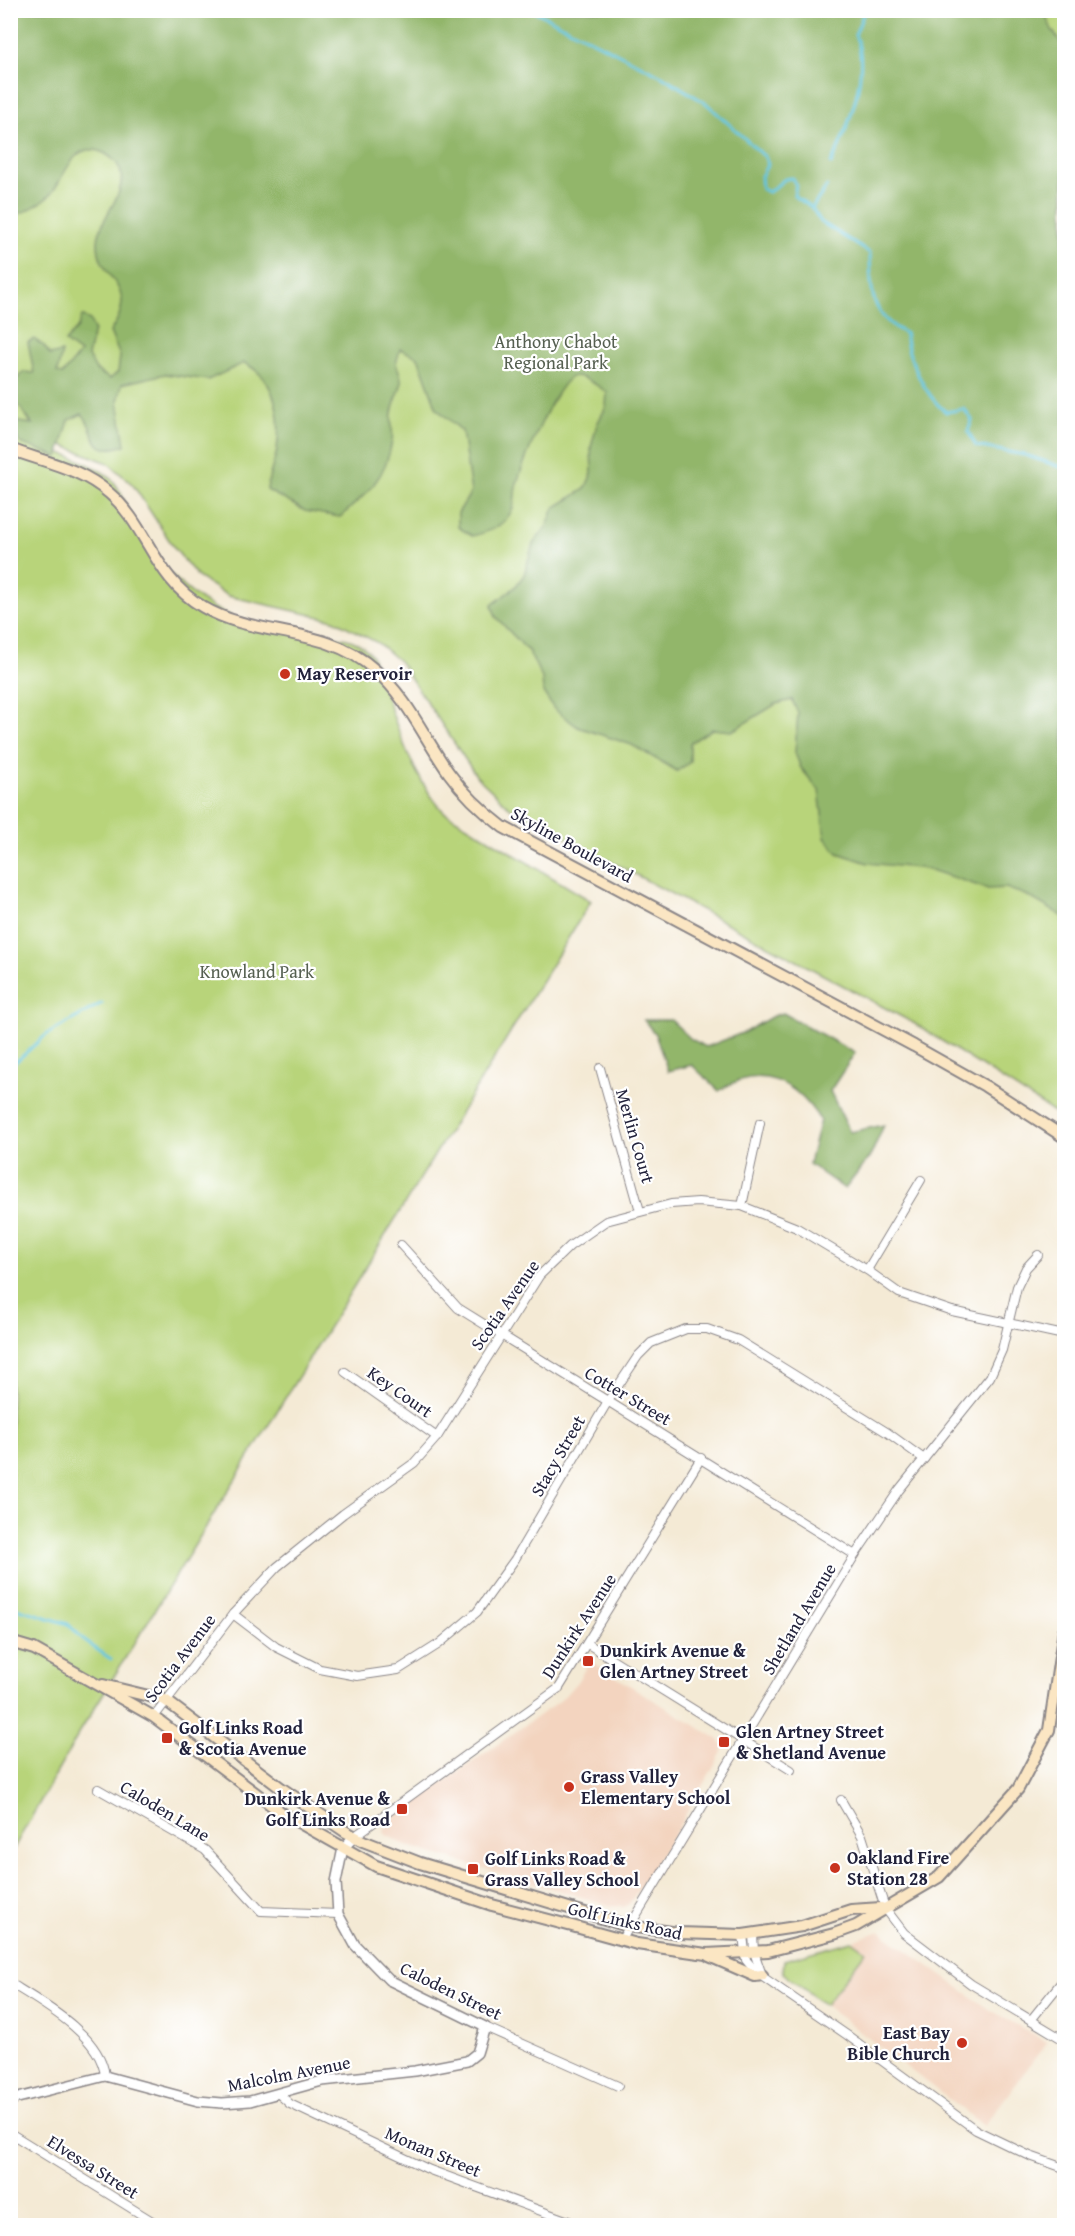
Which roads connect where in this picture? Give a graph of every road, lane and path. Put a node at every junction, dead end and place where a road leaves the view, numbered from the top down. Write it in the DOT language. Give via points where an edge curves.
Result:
graph roads {
  1 [pos="10,449"];
  2 [pos="600,1068"];
  3 [pos="760,1123"];
  4 [pos="1065,1137"];
  5 [pos="921,1180"];
  6 [pos="742,1206"];
  7 [pos="640,1211"];
  8 [pos="401,1245"];
  9 [pos="1038,1256"];
  10 [pos="867,1270"];
  11 [pos="1009,1322"];
  12 [pos="500,1335"];
  13 [pos="1065,1335"];
  14 [pos="345,1372"];
  15 [pos="608,1401"];
  16 [pos="437,1437"];
  17 [pos="701,1458"];
  18 [pos="924,1459"];
  19 [pos="855,1555"];
  20 [pos="233,1614"];
  21 [pos="1065,1630"];
  22 [pos="10,1642"];
  23 [pos="588,1644"];
  24 [pos="94,1682"];
  25 [pos="165,1700"];
  26 [pos="154,1717"];
  27 [pos="743,1740"];
  28 [pos="791,1770"];
  29 [pos="98,1789"];
  30 [pos="841,1800"];
  31 [pos="355,1836"];
  32 [pos="343,1848"];
  33 [pos="885,1908"];
  34 [pos="338,1914"];
  35 [pos="628,1926"];
  36 [pos="748,1934"];
  37 [pos="622,1939"];
  38 [pos="749,1952"];
  39 [pos="706,1954"];
  40 [pos="762,1975"];
  41 [pos="1065,1979"];
  42 [pos="10,1983"];
  43 [pos="1031,2020"];
  44 [pos="485,2027"];
  45 [pos="1065,2040"];
  46 [pos="105,2076"];
  47 [pos="618,2085"];
  48 [pos="279,2094"];
  49 [pos="10,2100"];
  50 [pos="10,2133"];
  51 [pos="1065,2168"];
  52 [pos="159,2226"];
  53 [pos="582,2226"];
  1 -- 4 [label="main road, Skyline Boulevard" via="82,474 110,493 129,515 164,572 202,607 233,620 321,639 373,667 401,698 460,788 503,827 922,1051"];
  2 -- 7 [label="street, Merlin Court"];
  3 -- 6 [label="street"];
  5 -- 10 [label="street"];
  6 -- 7 [label="street, Scotia Avenue" via="680,1203"];
  6 -- 10 [label="street, Scotia Avenue" via="797,1228"];
  7 -- 12 [label="street, Scotia Avenue" via="606,1221 570,1246 539,1276"];
  8 -- 12 [label="street, Cotter Street" via="458,1308"];
  9 -- 11 [label="street, Shetland Avenue" via="1026,1268 1017,1287"];
  10 -- 11 [label="street, Scotia Avenue" via="899,1293 952,1311"];
  11 -- 13 [label="street, Scotia Avenue"];
  11 -- 18 [label="street, Shetland Avenue" via="990,1377"];
  12 -- 15 [label="street, Cotter Street"];
  12 -- 16 [label="street, Scotia Avenue"];
  14 -- 16 [label="street, Key Court"];
  15 -- 17 [label="street, Cotter Street"];
  15 -- 18 [label="street, Stacy Street" via="651,1343 686,1329 707,1329 738,1340"];
  15 -- 20 [label="street, Stacy Street" via="515,1559 477,1612 439,1644 398,1670 357,1676 320,1669 276,1647"];
  16 -- 20 [label="street, Scotia Avenue" via="414,1463 277,1567"];
  17 -- 19 [label="street, Cotter Street"];
  17 -- 23 [label="street, Dunkirk Avenue"];
  18 -- 19 [label="street, Shetland Avenue"];
  19 -- 27 [label="street, Shetland Avenue"];
  20 -- 25 [label="street, Scotia Avenue"];
  21 -- 33 [label="main road, Golf Links Road" via="1049,1730 1018,1789 939,1877"];
  22 -- 24 [label="main road, Golf Links Road" via="34,1649"];
  23 -- 27 [label="street"];
  23 -- 31 [label="street, Dunkirk Avenue" via="559,1688"];
  24 -- 25 [label="main road, Golf Links Road"];
  24 -- 26 [label="main road, Golf Links Road"];
  25 -- 26 [label="street, Scotia Avenue"];
  25 -- 31 [label="main road, Golf Links Road" via="281,1788"];
  26 -- 32 [label="main road, Golf Links Road" via="282,1813"];
  27 -- 28 [label="street"];
  27 -- 35 [label="street, Shetland Avenue"];
  29 -- 34 [label="street, Caloden Lane" via="205,1850 261,1911"];
  30 -- 33 [label="street" via="862,1836"];
  31 -- 32 [label="street"];
  31 -- 35 [label="main road, Golf Links Road" via="420,1863"];
  32 -- 34 [label="street, Caloden Street" via="336,1882"];
  32 -- 37 [label="main road, Golf Links Road" via="376,1866 482,1901"];
  33 -- 36 [label="main road, Golf Links Road" via="851,1910 802,1926"];
  33 -- 38 [label="main road, Golf Links Road" via="834,1934 803,1944"];
  33 -- 43 [label="street" via="915,1942 970,1984"];
  34 -- 44 [label="street, Caloden Street" via="355,1945 389,1980"];
  35 -- 36 [label="main road, Golf Links Road" via="679,1933"];
  35 -- 37 [label="street, Shetland Avenue"];
  36 -- 38 [label="street"];
  37 -- 39 [label="main road, Golf Links Road"];
  38 -- 39 [label="main road, Golf Links Road"];
  38 -- 40 [label="street" via="749,1967"];
  39 -- 40 [label="main road" via="755,1976"];
  40 -- 51 [label="street" via="976,2130"];
  41 -- 43 [label="street"];
  42 -- 46 [label="street" via="54,2011 90,2043"];
  43 -- 45 [label="street"];
  44 -- 47 [label="street, Caloden Street"];
  44 -- 48 [label="street, Malcolm Avenue" via="477,2053 467,2061 322,2081"];
  46 -- 48 [label="street, Malcolm Avenue" via="198,2101 222,2103"];
  46 -- 49 [label="street, Malcolm Avenue"];
  48 -- 53 [label="street, Monan Street" via="290,2104 430,2170"];
  50 -- 52 [label="street, Elvessa Street"];
}
